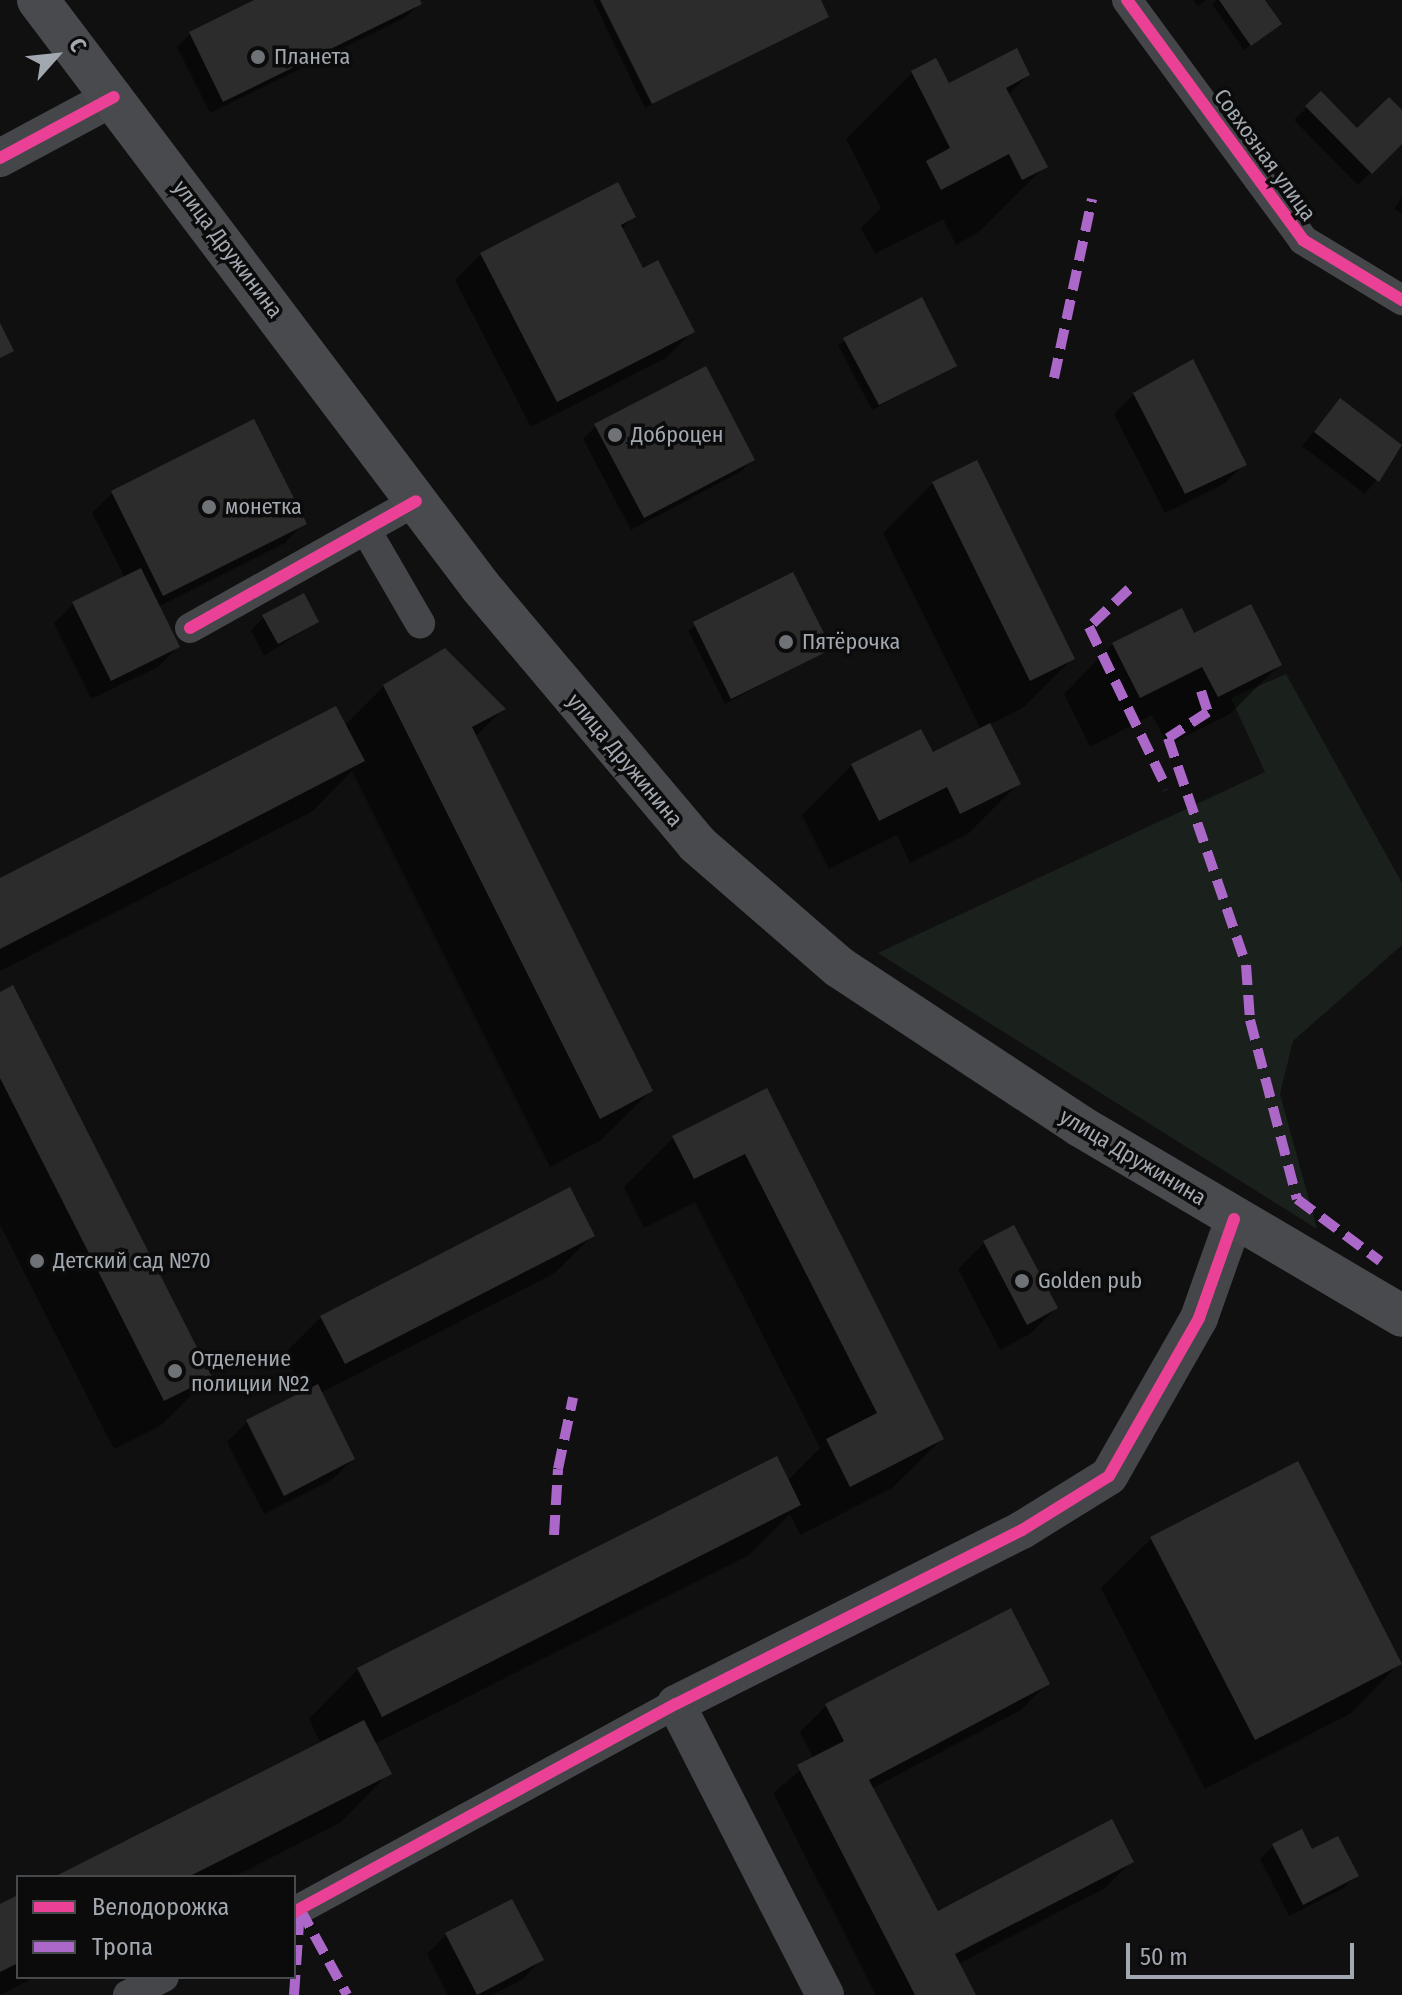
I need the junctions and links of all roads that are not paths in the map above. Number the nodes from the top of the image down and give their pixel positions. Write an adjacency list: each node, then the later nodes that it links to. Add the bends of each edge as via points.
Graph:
1 (38, 0): 3 (main road, улица Дружинина)
2 (1127, 0): 5 (street, Совхозная улица, via 1303,240)
3 (114, 97): 4 (street); 6 (main road, улица Дружинина)
4 (0, 158)
5 (1402, 300)
6 (416, 501): 7 (street); 10 (main road, улица Дружинина, via 645,785 697,844 772,913 851,975 1080,1126)
7 (366, 530): 8 (street); 9 (street)
8 (420, 623)
9 (190, 628)
10 (1234, 1219): 11 (main road, улица Дружинина); 12 (street, via 1199,1318 1109,1476 1022,1530)
11 (1402, 1316)
12 (676, 1704): 13 (street); 16 (street)
13 (296, 1911)
14 (160, 1979): 15 (street)
15 (128, 1995)
16 (825, 1995)

